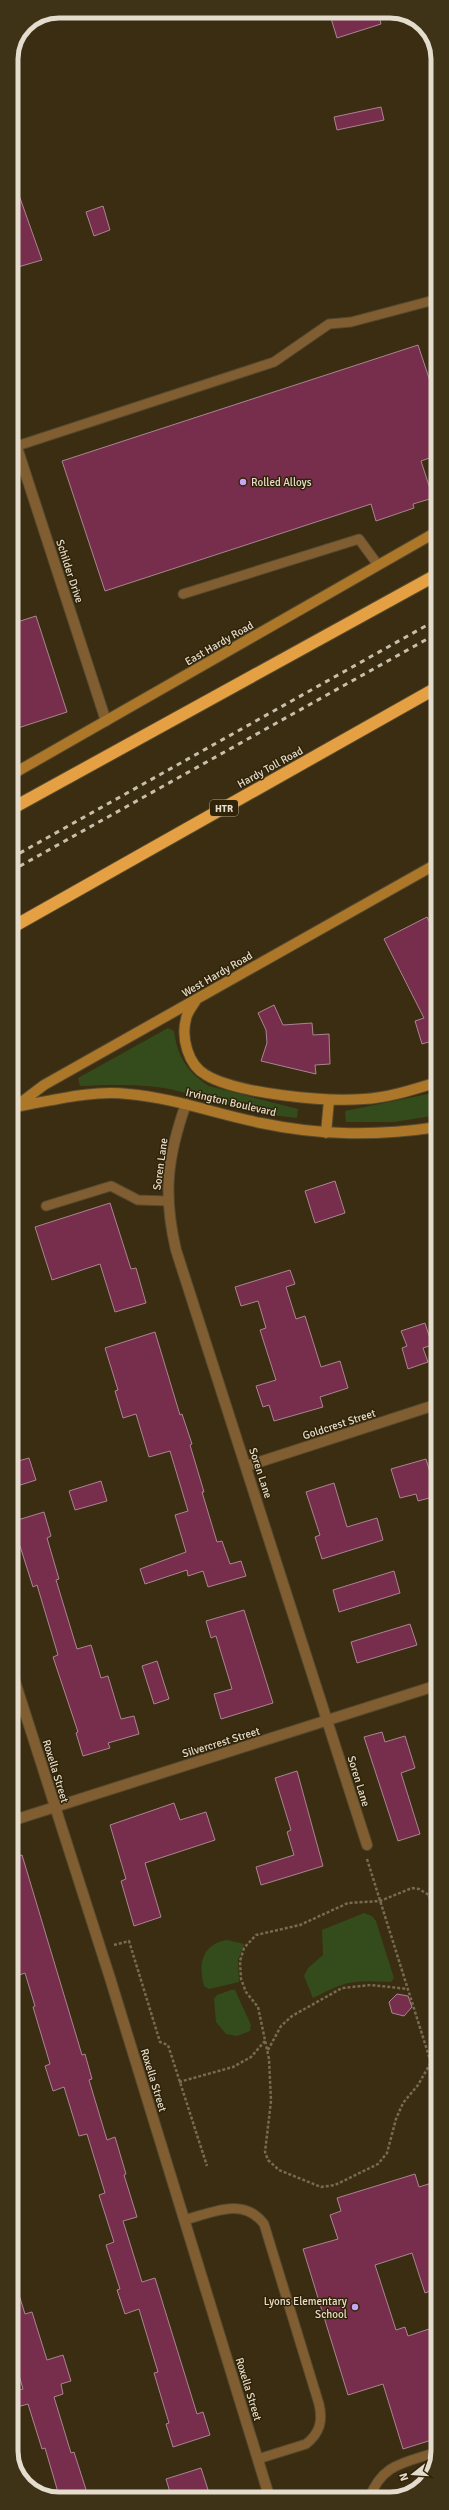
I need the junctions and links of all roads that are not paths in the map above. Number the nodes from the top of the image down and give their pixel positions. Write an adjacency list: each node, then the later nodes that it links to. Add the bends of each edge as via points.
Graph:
1 (431, 301): 2 (lane, via 351,322 329,324 274,362)
2 (18, 446)
3 (18, 449): 9 (street, Schilder Drive)
4 (431, 535): 5 (main road, East Hardy Road)
5 (378, 565): 7 (lane, via 359,539); 9 (main road, East Hardy Road)
6 (431, 578): 11 (highway)
7 (183, 594)
8 (431, 691): 13 (highway, Hardy Toll Road / HTR)
9 (106, 721): 10 (main road, East Hardy Road)
10 (18, 771)
11 (18, 806)
12 (431, 867): 14 (main road, West Hardy Road)
13 (18, 924)
14 (196, 1000): 16 (main road, Irvington Boulevard, via 186,1017 185,1039 192,1060 205,1075 252,1090); 18 (main road, West Hardy Road, via 44,1085)
15 (431, 1084): 16 (main road, Irvington Boulevard, via 366,1099)
16 (330, 1100): 21 (main road)
17 (186, 1104): 19 (main road, Irvington Boulevard, via 127,1094 95,1094); 21 (main road, Irvington Boulevard, via 261,1124); 22 (street, Soren Lane, via 173,1148 167,1188)
18 (18, 1106)
19 (18, 1107)
20 (431, 1127): 21 (main road, Irvington Boulevard, via 389,1134)
21 (326, 1133)
22 (168, 1201): 23 (lane, via 138,1200 111,1186); 25 (street, Soren Lane, via 169,1220 176,1250)
23 (46, 1206)
24 (431, 1406): 25 (street, Goldcrest Street)
25 (247, 1466): 28 (street, Soren Lane)
26 (431, 1687): 28 (street, Silvercrest Street)
27 (18, 1691): 29 (street, Roxella Street)
28 (327, 1721): 29 (street, Silvercrest Street); 31 (street, Soren Lane)
29 (54, 1806): 30 (street, Silvercrest Street); 32 (street, Roxella Street, via 101,1949)
30 (18, 1819)
31 (367, 1845)
32 (184, 2220): 34 (street, Roxella Street); 34 (lane, via 237,2207 253,2212 264,2224 321,2412 317,2434 306,2444)
33 (431, 2454): 36 (lane, via 390,2467)
34 (258, 2459): 35 (street, Roxella Street)
35 (268, 2492)
36 (372, 2492)

